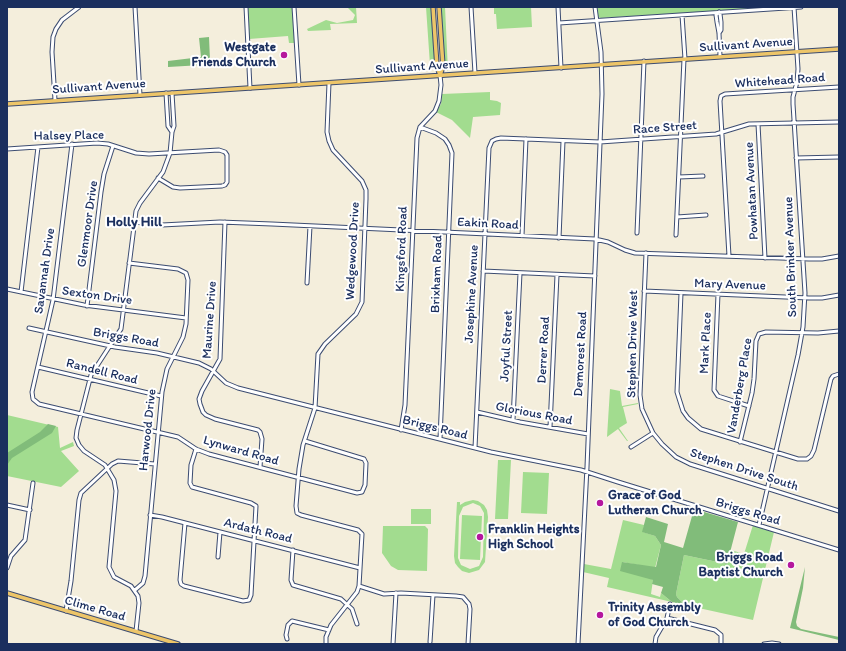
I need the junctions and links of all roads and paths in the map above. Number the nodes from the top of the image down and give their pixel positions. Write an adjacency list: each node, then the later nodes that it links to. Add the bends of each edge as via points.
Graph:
1 (79, 7): 33 (street, via 62,20 53,37)
2 (135, 7): 32 (street)
3 (246, 7): 28 (street)
4 (294, 7): 26 (street)
5 (433, 7): 24 (main road, via 437,67)
6 (439, 7): 24 (main road, via 443,67)
7 (471, 7): 23 (street)
8 (558, 7): 15 (street)
9 (595, 7): 14 (street, Demorest Road)
10 (794, 7): 11 (street); 12 (street); 17 (street, South Brinker Avenue)
11 (801, 7)
12 (719, 12): 13 (street); 18 (street)
13 (682, 15): 14 (street); 19 (street)
14 (597, 20): 15 (street); 21 (street, Demorest Road)
15 (558, 23): 22 (street)
16 (839, 49): 17 (main road, Sullivant Avenue)
17 (797, 52): 18 (main road, Sullivant Avenue); 29 (street, South Brinker Avenue)
18 (720, 56): 19 (main road, Sullivant Avenue)
19 (684, 59): 20 (main road, Sullivant Avenue); 41 (street)
20 (644, 62): 21 (main road, Sullivant Avenue); 44 (street)
21 (602, 64): 22 (main road, Sullivant Avenue); 46 (street, Demorest Road)
22 (561, 68): 23 (main road, Sullivant Avenue)
23 (475, 73): 24 (main road, Sullivant Avenue)
24 (440, 75): 25 (main road, Sullivant Avenue); 38 (street, Kingsford Road, via 439,101 435,110)
25 (329, 83): 26 (main road, Sullivant Avenue); 62 (street, Wedgewood Drive, via 328,138 333,150 358,177 366,190)
26 (299, 85): 28 (main road, Sullivant Avenue)
27 (839, 87): 29 (street, Whitehead Road)
28 (250, 88): 31 (main road, Sullivant Avenue)
29 (795, 90): 36 (street, South Brinker Avenue); 40 (street, Whitehead Road, via 722,95)
30 (166, 93): 31 (main road, Sullivant Avenue); 32 (main road, Sullivant Avenue); 39 (street, via 168,126)
31 (172, 93): 39 (street)
32 (140, 95): 33 (main road, Sullivant Avenue)
33 (55, 100): 34 (main road, Sullivant Avenue)
34 (7, 104)
35 (839, 122): 36 (street, Race Street)
36 (794, 123): 37 (street, Race Street); 53 (street, South Brinker Avenue)
37 (758, 124): 40 (street, Race Street, via 749,124); 74 (street, Powhatan Avenue)
38 (420, 127): 63 (street, Kingsford Road, via 416,144); 64 (street, Brixham Road, via 445,139 452,153)
39 (172, 132): 51 (street)
40 (722, 133): 41 (street, Race Street); 72 (street)
41 (681, 137): 44 (street, Race Street); 55 (street)
42 (526, 139): 43 (street, Race Street); 45 (street, Race Street, via 501,138); 68 (street)
43 (563, 140): 46 (street, Race Street); 69 (street)
44 (641, 140): 46 (street, Race Street); 65 (street)
45 (492, 141): 66 (street, Josephine Avenue, via 489,148)
46 (600, 142): 70 (street, Demorest Road)
47 (72, 144): 48 (street, Halsey Place); 49 (street, Halsey Place, via 97,143); 89 (street, Savannah Drive)
48 (38, 146): 50 (street, Halsey Place); 84 (street)
49 (113, 146): 51 (street, Halsey Place, via 136,153); 90 (street, Glenmoor Drive, via 101,192)
50 (7, 149)
51 (170, 154): 56 (street); 56 (street, Halsey Place, via 219,150 226,153 228,157 225,185 180,188)
52 (839, 157): 53 (street)
53 (796, 158): 75 (street, South Brinker Avenue)
54 (704, 176): 55 (street)
55 (679, 177): 58 (street)
56 (158, 178): 59 (street, via 138,207)
57 (706, 215): 58 (street)
58 (677, 217): 67 (street)
59 (134, 222): 60 (street, Eakin Road, via 162,225); 76 (street)
60 (225, 222): 61 (street, Eakin Road); 100 (street, Maurine Drive, via 220,359)
61 (310, 226): 62 (street, Eakin Road); 81 (street)
62 (365, 229): 63 (street, Eakin Road); 106 (street, Wedgewood Drive, via 362,302 354,317 324,344 319,352)
63 (412, 231): 64 (street, Eakin Road); 111 (street, Kingsford Road, via 405,405)
64 (449, 232): 66 (street, Eakin Road); 115 (street, Brixham Road)
65 (637, 233)
66 (485, 234): 68 (street, Eakin Road); 77 (street, Josephine Avenue)
67 (676, 235)
68 (522, 236): 69 (street, Eakin Road)
69 (559, 238): 70 (street, Eakin Road)
70 (595, 239): 71 (street, Eakin Road, via 629,252); 80 (street, Demorest Road)
71 (646, 253): 72 (street, Eakin Road); 83 (street, Stephen Drive West)
72 (728, 256): 74 (street, Eakin Road)
73 (839, 256): 75 (street, Eakin Road)
74 (765, 258): 75 (street, Eakin Road)
75 (803, 259): 88 (street, South Brinker Avenue)
76 (129, 263): 91 (street); 92 (street, Harwood Drive, via 178,269 186,273)
77 (483, 271): 78 (street); 107 (street, Josephine Avenue)
78 (520, 273): 79 (street); 109 (street, Joyful Street)
79 (557, 274): 80 (street); 110 (street, Derrer Road)
80 (595, 276): 114 (street, Demorest Road)
81 (307, 283)
82 (7, 289): 84 (street, Sexton Drive)
83 (644, 291): 85 (street, Mary Avenue); 113 (street, Stephen Drive West, via 640,395 642,409)
84 (21, 292): 89 (street, Sexton Drive)
85 (681, 293): 86 (street, Mary Avenue); 117 (street, via 677,386 680,405 688,418 701,429)
86 (718, 294): 88 (street, Mary Avenue); 105 (street, Mark Place, via 715,393)
87 (839, 295): 88 (street, Mary Avenue, via 822,298)
88 (804, 297): 96 (street, South Brinker Avenue)
89 (53, 300): 90 (street, Sexton Drive); 94 (street, Savannah Drive)
90 (87, 306): 91 (street, Sexton Drive)
91 (123, 310): 92 (street, Sexton Drive); 97 (street, via 120,331)
92 (186, 318): 98 (street, Harwood Drive, via 183,337)
93 (29, 328): 94 (street, Briggs Road)
94 (46, 332): 97 (street, Briggs Road); 99 (street, Savannah Drive)
95 (839, 332): 96 (street)
96 (802, 333): 105 (street, Vanderberg Place, via 759,334 756,341 754,379); 121 (street, South Brinker Avenue)
97 (110, 346): 98 (street, Briggs Road); 102 (street)
98 (174, 357): 100 (street, Briggs Road, via 203,365); 103 (street, Harwood Drive, via 167,369)
99 (38, 367): 102 (street, Randell Road); 104 (street, Savannah Drive, via 32,392)
100 (214, 371): 106 (street, Briggs Road, via 226,383 235,387); 123 (street, Maurine Drive, via 201,395 201,408 206,415 215,419 258,430 262,439)
101 (838, 374): 121 (street, via 831,379 811,456 803,460)
102 (90, 379): 103 (street, Randell Road); 108 (street)
103 (161, 396): 112 (street, Harwood Drive)
104 (34, 400): 108 (street, Lynward Road, via 39,404)
105 (749, 406): 117 (street, Vanderberg Place)
106 (315, 408): 111 (street, Briggs Road); 116 (street, Wedgewood Drive)
107 (477, 412): 109 (street, Glorious Road); 119 (street, Josephine Avenue)
108 (80, 414): 112 (street, Lynward Road); 124 (street, via 76,438 79,445)
109 (513, 420): 110 (street, Glorious Road)
110 (550, 427): 114 (street, Glorious Road)
111 (401, 430): 115 (street, Briggs Road)
112 (158, 432): 120 (street, Lynward Road, via 181,438); 122 (street, Harwood Drive)
113 (653, 432): 118 (street); 128 (street, Stephen Drive South, via 676,457 690,464)
114 (588, 434): 125 (street, Demorest Road)
115 (440, 439): 119 (street, Briggs Road)
116 (304, 441): 126 (street, Wedgewood Drive); 126 (street, Lynward Road, via 363,458 366,461 364,489 358,493)
117 (740, 442): 121 (street)
118 (631, 447)
119 (475, 448): 125 (street, Briggs Road)
120 (196, 450): 123 (street, Lynward Road); 137 (street, via 191,465 190,484 196,489 254,504 257,509)
121 (776, 452): 128 (street, South Brinker Avenue)
122 (155, 464): 124 (street, via 118,461); 133 (street, Harwood Drive)
123 (260, 467): 126 (street, Lynward Road)
124 (107, 469): 144 (street, via 114,480 116,491 110,571 114,577); 150 (street, via 80,496)
125 (586, 472): 135 (street, Briggs Road); 161 (street, Demorest Road)
126 (298, 477): 142 (street, Wedgewood Drive, via 297,513 360,531)
127 (33, 483): 131 (street)
128 (767, 488): 132 (street, Stephen Drive South); 135 (street, South Brinker Avenue)
129 (7, 505): 131 (street)
130 (839, 506): 132 (street)
131 (30, 510): 141 (street, via 25,540 11,556)
132 (838, 510)
133 (150, 515): 134 (street, Ardath Road); 144 (street, Harwood Drive, via 143,583)
134 (185, 523): 136 (street, Ardath Road); 137 (street, via 181,584 243,601 249,600 251,595)
135 (759, 525): 139 (street, Briggs Road)
136 (220, 532): 137 (street, Ardath Road); 140 (street)
137 (254, 540): 138 (street, Ardath Road)
138 (293, 550): 142 (street, Ardath Road); 148 (street, via 293,585 336,597)
139 (839, 550)
140 (218, 557)
141 (7, 568)
142 (360, 568): 143 (street, Wedgewood Drive)
143 (360, 586): 146 (street, via 378,593); 148 (street)
144 (135, 590): 154 (street, via 139,603)
145 (7, 593): 150 (main road, Clime Road)
146 (396, 593): 147 (street); 159 (street)
147 (433, 595): 156 (street); 160 (street, via 459,596 469,604)
148 (347, 604): 152 (street, via 352,609); 153 (street)
149 (670, 604): 151 (street)
150 (66, 611): 154 (main road, Clime Road)
151 (667, 618): 162 (street, via 656,637); 163 (street, via 715,630 721,635)
152 (357, 624)
153 (328, 630): 155 (street, via 292,621 288,625); 158 (street)
154 (136, 631): 157 (main road, Clime Road)
155 (287, 639)
156 (430, 642)
157 (178, 644)
158 (326, 644)
159 (393, 644)
160 (468, 644)
161 (578, 644)
162 (655, 644)
163 (721, 644)
164 (765, 644): 165 (street)
165 (778, 644)

